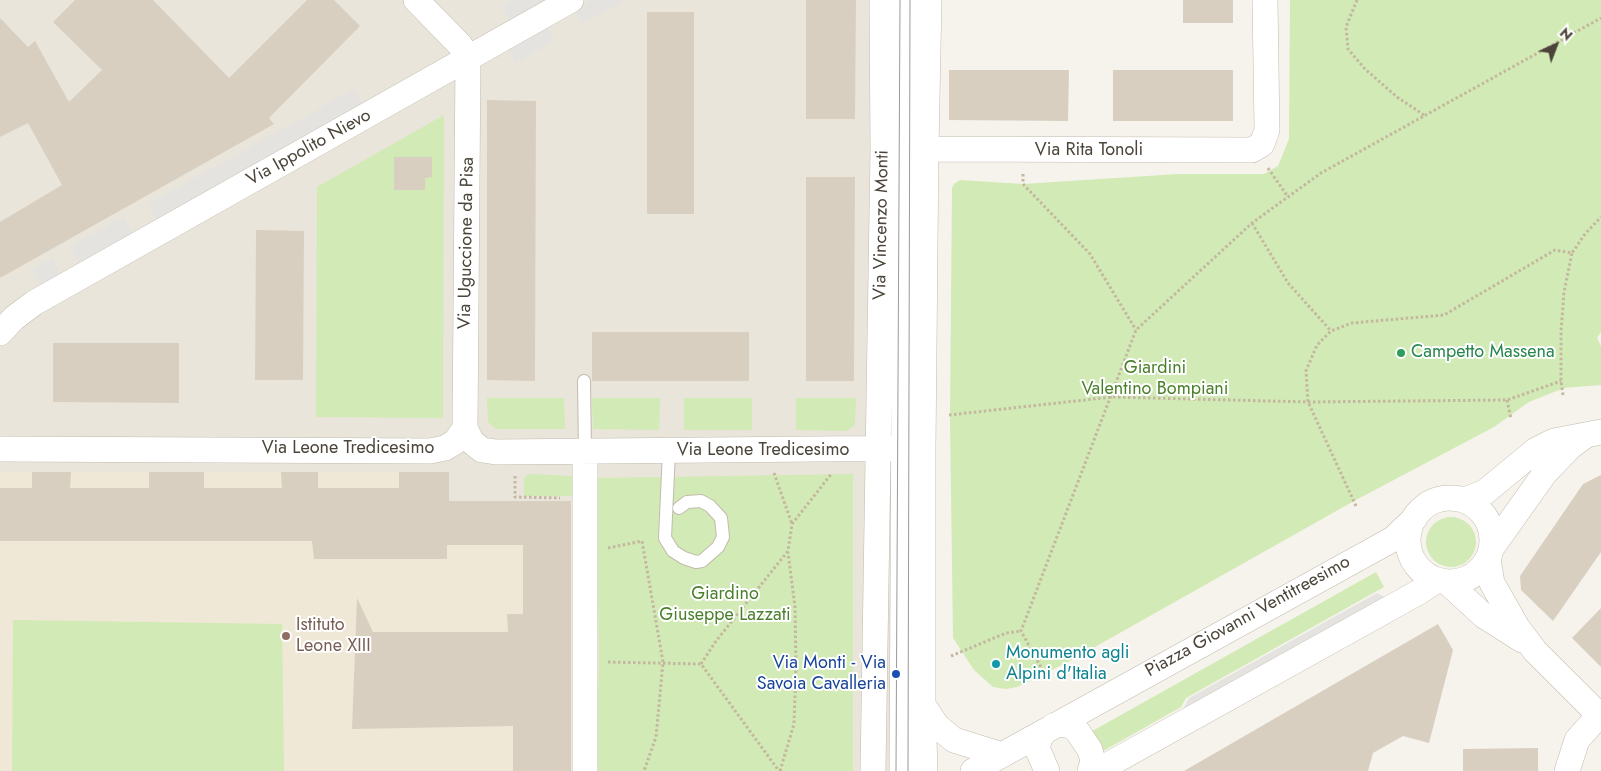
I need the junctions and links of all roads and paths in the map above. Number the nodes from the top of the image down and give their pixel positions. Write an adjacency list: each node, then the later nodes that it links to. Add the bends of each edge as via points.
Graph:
1 (416, 0): 9 (street, via 460,45)
2 (571, 0): 9 (street, Via Ippolito Nievo)
3 (882, 0): 35 (street, Via Vincenzo Monti)
4 (906, 0): 32 (street)
5 (930, 0): 11 (street)
6 (1266, 0): 12 (street, via 1267,130)
7 (1357, 0): 10 (path, via 1346,27 1348,49 1397,97)
8 (1601, 18): 10 (path)
9 (468, 58): 20 (street, Via Ippolito Nievo, via 48,295 14,318); 29 (street, Via Uguccione da Pisa)
10 (1424, 115): 14 (path, via 1322,173)
11 (926, 149): 12 (street, Via Rita Tonoli); 32 (street)
12 (1259, 158): 14 (path)
13 (1023, 174): 18 (path, via 1023,184 1090,254)
14 (1288, 197): 16 (path)
15 (1601, 217): 17 (path, via 1584,234)
16 (1252, 223): 18 (path); 19 (path, via 1288,283)
17 (1572, 253): 19 (path, via 1555,250 1444,315 1352,322); 22 (path, via 1564,292)
18 (1136, 330): 24 (path)
19 (1331, 331): 26 (path, via 1317,345 1306,370)
20 (0, 333)
21 (584, 381): 36 (lane)
22 (1561, 381): 23 (path); 25 (path)
23 (1563, 395)
24 (1112, 397): 26 (path); 27 (path); 51 (path)
25 (1506, 400): 26 (path); 28 (path)
26 (1308, 402): 43 (path)
27 (946, 415)
28 (1511, 419)
29 (466, 428): 34 (street, Via Leone Tredicesimo, via 455,442 430,452); 36 (street, Via Leone Tredicesimo, via 472,442 482,450)
30 (0, 430): 34 (street, via 18,444)
31 (1596, 433): 42 (street, via 1554,440 1536,450 1485,492 1467,499); 49 (street, via 1570,447 1545,473)
32 (914, 448): 35 (street); 58 (street); 66 (street)
33 (0, 449): 34 (street, Via Leone Tredicesimo)
34 (37, 449)
35 (878, 450): 37 (street, Via Leone Tredicesimo); 65 (street, Via Vincenzo Monti)
36 (586, 451): 37 (street, Via Leone Tredicesimo); 41 (street)
37 (669, 451): 44 (lane, via 666,538 673,551 696,562 702,561 718,547 723,537 721,518 701,501 687,502)
38 (515, 470): 41 (path, via 515,498)
39 (834, 470): 46 (path)
40 (774, 471): 46 (path)
41 (586, 498): 48 (street)
42 (1455, 499): 45 (street, via 1435,501); 49 (street, via 1475,506 1484,516 1491,529)
43 (1356, 506)
44 (678, 508)
45 (1415, 518): 50 (street, via 1410,531 1410,552 1420,569); 60 (street, Piazza Giovanni Ventitreesimo, via 1393,538)
46 (792, 524): 47 (path)
47 (788, 551): 56 (path, via 716,641); 64 (path, via 795,607 794,724)
48 (586, 552): 54 (street); 55 (path, via 642,541)
49 (1490, 554): 50 (street, via 1471,577); 52 (street, via 1490,576 1495,589)
50 (1442, 581): 52 (street, via 1484,616); 71 (street)
51 (1021, 631): 53 (path, via 1006,633); 57 (path)
52 (1535, 651): 59 (street)
53 (951, 656)
54 (585, 662): 55 (path); 62 (street)
55 (663, 662): 56 (path); 63 (path, via 656,737)
56 (702, 664): 64 (path)
57 (1048, 680)
58 (923, 705): 61 (street, via 937,726 954,740); 67 (street)
59 (1600, 716): 72 (street, via 1577,740)
60 (1049, 728): 61 (street, Piazza Giovanni Ventitreesimo); 69 (street, via 1040,738 1037,748); 70 (street, via 1061,724 1078,732 1090,750 1093,760)
61 (1002, 755): 68 (street, Piazza Giovanni Ventitreesimo)
62 (585, 771)
63 (644, 771)
64 (779, 771)
65 (874, 771)
66 (902, 771)
67 (925, 771)
68 (973, 771)
69 (1047, 771)
70 (1090, 771)
71 (1097, 771)
72 (1567, 771)

